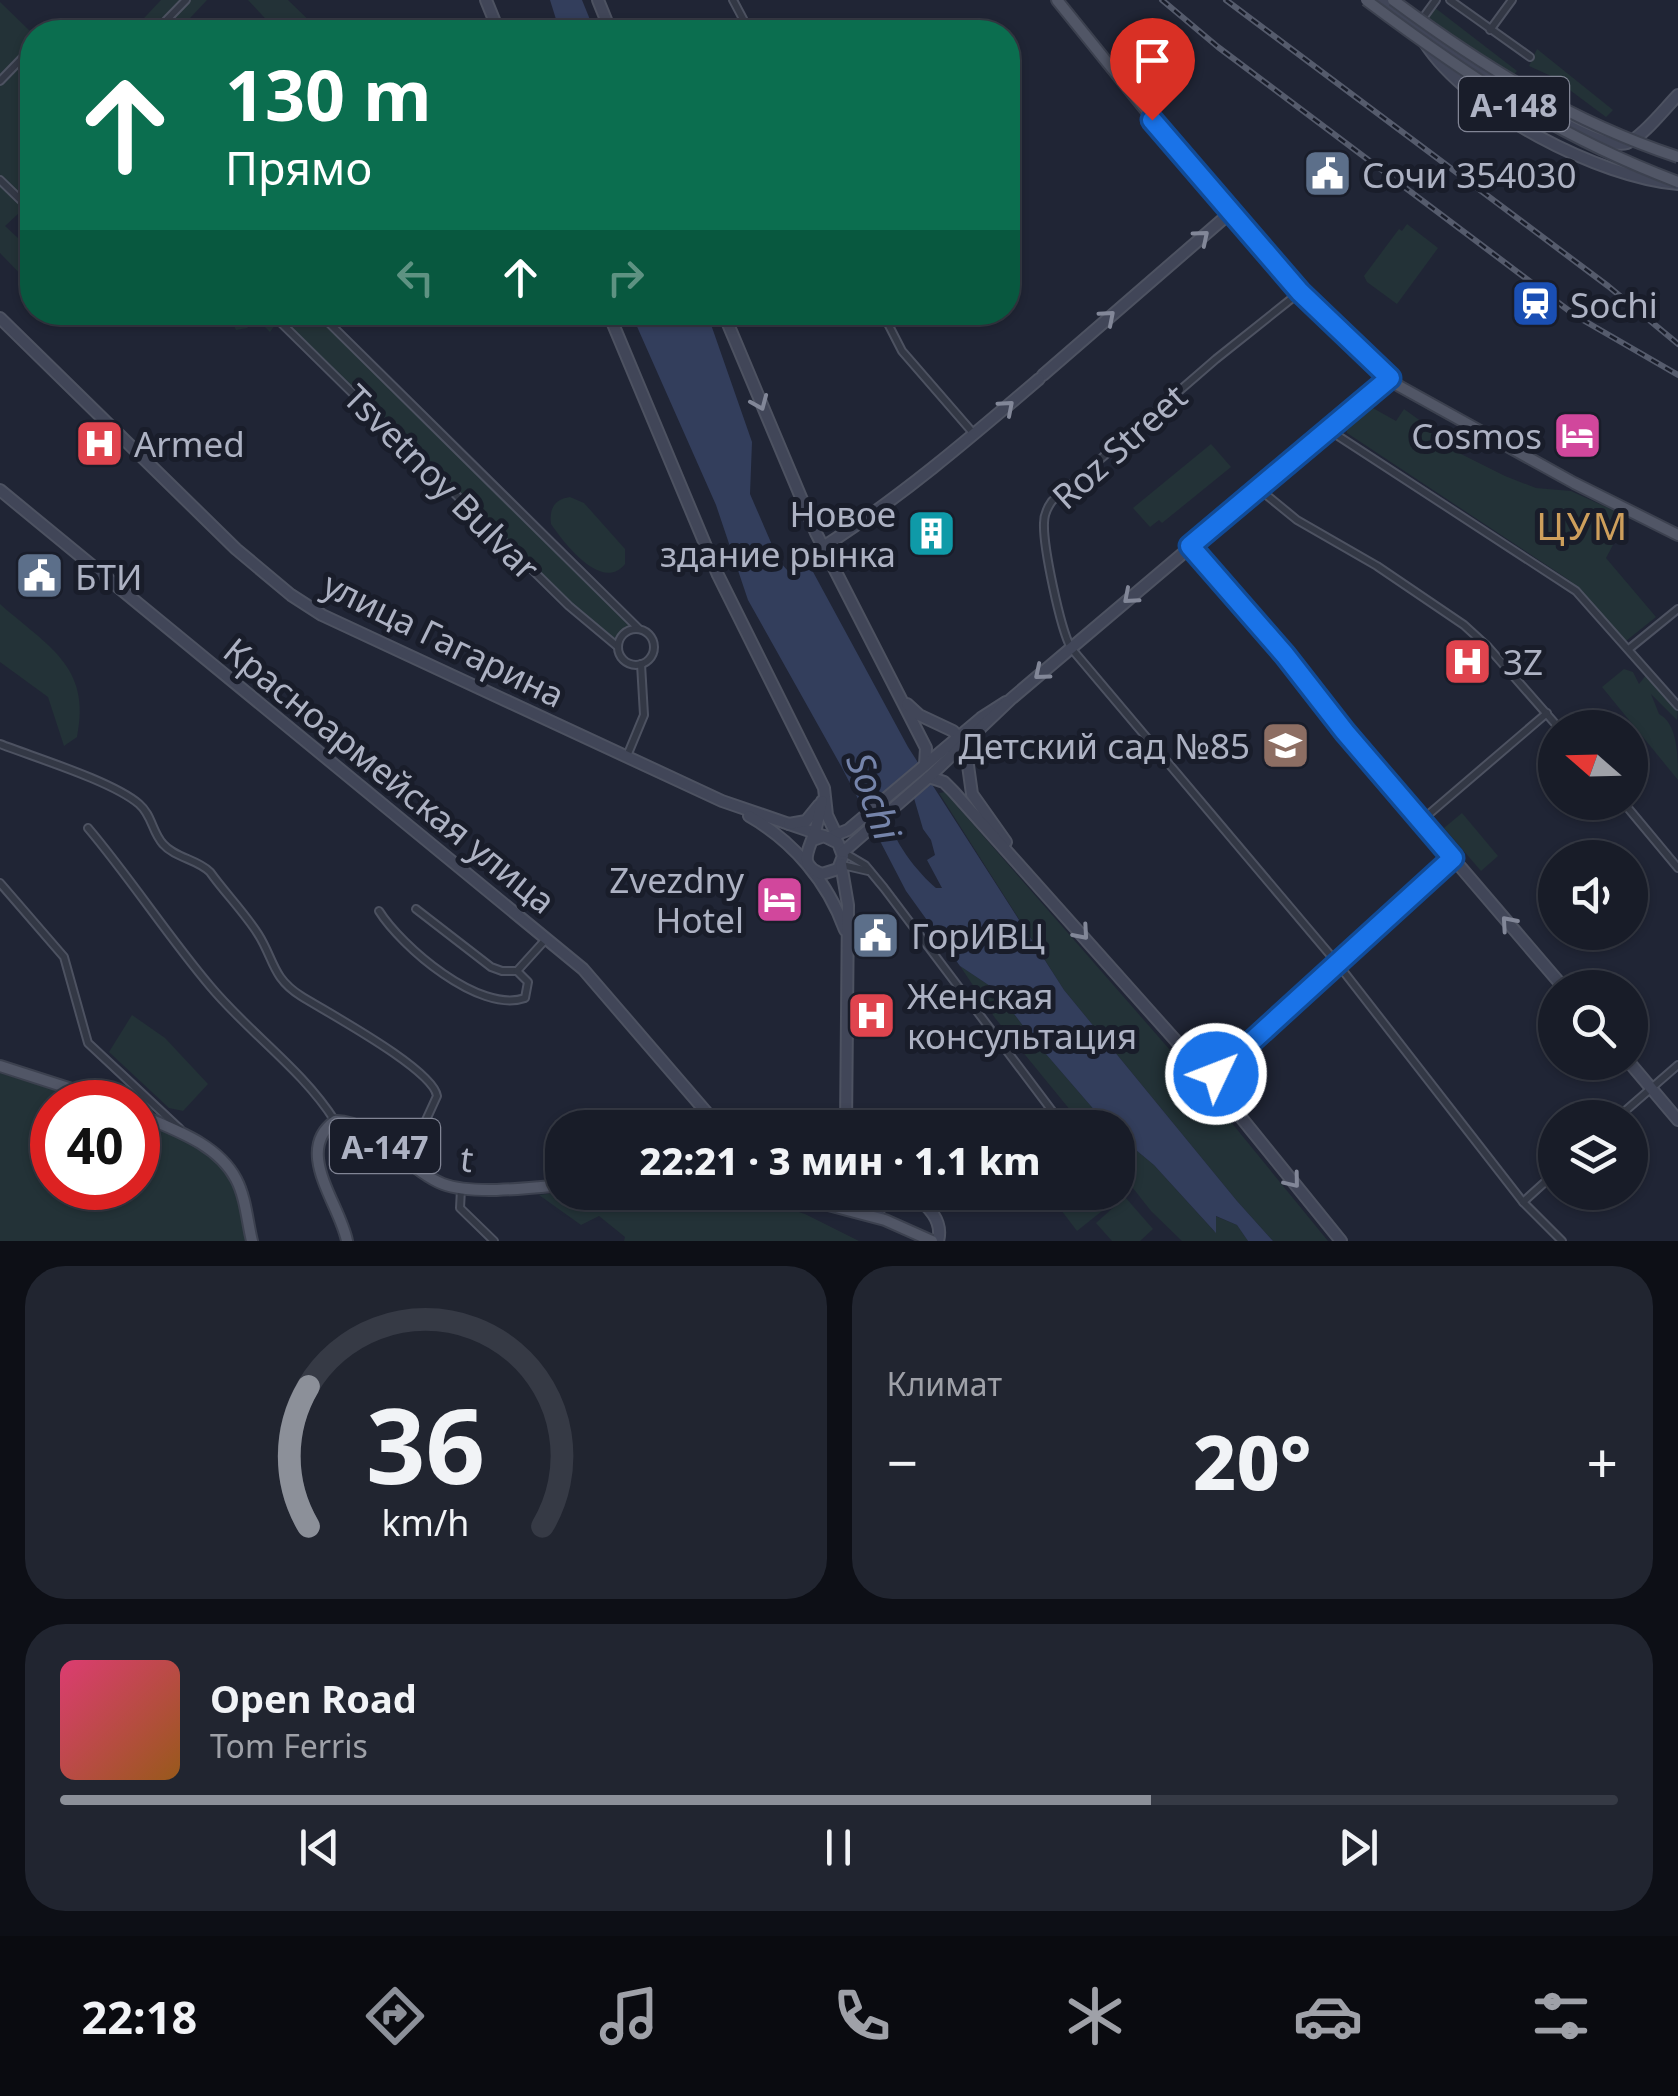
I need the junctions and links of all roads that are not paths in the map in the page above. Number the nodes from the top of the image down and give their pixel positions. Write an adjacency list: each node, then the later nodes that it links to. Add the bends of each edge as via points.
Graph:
1 (186, 0): 9 (street)
2 (1058, 0): 20 (main road)
3 (1366, 0): 17 (main road, А-148, bridge, via 1544,121)
4 (1379, 0): 10 (main road)
5 (1393, 0): 16 (main road, А-148, bridge, via 1520,88 1588,124)
6 (1436, 0): 10 (street)
7 (1450, 0): 11 (street)
8 (1512, 0): 11 (street)
9 (166, 20)
10 (1415, 26): 15 (main road, via 1548,115 1605,141 1635,138); 17 (main road, А-148, via 1444,70 1520,124 1627,176)
11 (1490, 30): 12 (street)
12 (1530, 56)
13 (20, 60): 14 (street)
14 (0, 81)
15 (1678, 95)
16 (1678, 157)
17 (1678, 183)
18 (1, 184): 19 (street)
19 (20, 201)
20 (1230, 213): 21 (main road); 30 (main road, one-way to 20)
21 (1300, 292): 28 (main road); 39 (street, Roz Street, via 1048,508 1044,525)
22 (0, 318): 48 (main road, улица Гагарина, via 236,550 291,595)
23 (283, 325): 38 (street, Tsvetnoy Bulvar)
24 (331, 325): 37 (street, Tsvetnoy Bulvar)
25 (613, 325): 50 (main road, via 718,575)
26 (729, 325): 35 (main road, one-way to 35)
27 (889, 325): 30 (street, via 902,351)
28 (1390, 378): 29 (main road); 33 (main road)
29 (1328, 429): 31 (main road); 40 (street, via 1557,577)
30 (975, 435): 35 (main road)
31 (1258, 488): 34 (main road); 44 (street, via 1297,520 1464,625)
32 (0, 490): 68 (main road, Красноармейская улица)
33 (1678, 535)
34 (1190, 546): 39 (main road, one-way to 39); 52 (main road)
35 (823, 547): 42 (main road)
36 (1678, 608): 40 (street)
37 (638, 628): 38 (street, via 623,633); 41 (street, via 652,636 654,647)
38 (618, 647): 41 (street, via 624,660)
39 (1072, 648): 46 (main road, one-way to 46); 69 (street)
40 (1630, 648): 43 (street)
41 (640, 664): 48 (street, via 644,714)
42 (901, 698): 46 (main road); 49 (main road, via 926,748)
43 (1678, 706)
44 (1544, 710)
45 (1538, 721): 52 (street)
46 (962, 740): 49 (main road); 60 (main road, via 972,794)
47 (0, 744): 86 (street, via 136,801 164,846 210,872 257,933 285,984 431,1082 436,1096 421,1131)
48 (626, 756): 51 (main road, улица Гагарина)
49 (926, 769): 56 (main road); 58 (main road, via 860,836); 60 (main road)
50 (825, 790): 54 (main road); 55 (main road, via 812,815); 58 (main road)
51 (722, 801): 55 (main road); 61 (main road, via 775,832)
52 (1422, 820): 59 (main road)
53 (1638, 820): 62 (street)
54 (830, 821): 56 (main road); 58 (main road)
55 (788, 824): 58 (main road)
56 (854, 824): 58 (main road)
57 (88, 828): 83 (street, via 211,987 299,1075)
58 (830, 843): 61 (main road, via 806,852); 61 (main road, via 833,872); 63 (street); 63 (street); 67 (main road, via 848,905)
59 (1453, 858): 69 (main road); 70 (main road, one-way to 59)
60 (1017, 860): 74 (main road, one-way to 74)
61 (808, 866): 67 (main road)
62 (1678, 868)
63 (868, 871): 81 (street)
64 (0, 883): 85 (street, via 64,957 88,1043)
65 (416, 909): 71 (street, via 491,967)
66 (379, 910): 71 (street, via 399,939 478,994 525,998 528,982)
67 (847, 936): 80 (main road)
68 (546, 938): 71 (street); 79 (main road, Красноармейская улица, via 596,982)
69 (1337, 963): 74 (main road); 90 (street)
70 (1549, 970)
71 (517, 971)
72 (1678, 1065): 77 (street)
73 (0, 1066): 75 (main road)
74 (1210, 1079): 99 (main road, one-way to 99)
75 (44, 1080)
76 (1644, 1080): 77 (main road)
77 (1651, 1088): 78 (street); 82 (main road)
78 (1637, 1100)
79 (705, 1110)
80 (845, 1110)
81 (1051, 1110)
82 (1678, 1120)
83 (335, 1122): 86 (main road, t / А-147, via 360,1126); 96 (main road, А-147, via 322,1134 317,1156)
84 (160, 1124): 85 (main road)
85 (184, 1134): 95 (main road, via 236,1177)
86 (419, 1171): 88 (main road, t / А-147)
87 (545, 1186): 88 (main road, t / А-147)
88 (461, 1188): 97 (street, via 460,1208)
89 (1538, 1189): 90 (street)
90 (1523, 1202): 100 (street)
91 (851, 1210): 94 (main road)
92 (869, 1210): 94 (main road)
93 (928, 1210): 98 (main road, via 940,1231)
94 (885, 1220): 98 (main road)
95 (252, 1241)
96 (347, 1241)
97 (494, 1241)
98 (935, 1241)
99 (1342, 1241)
100 (1562, 1241)

